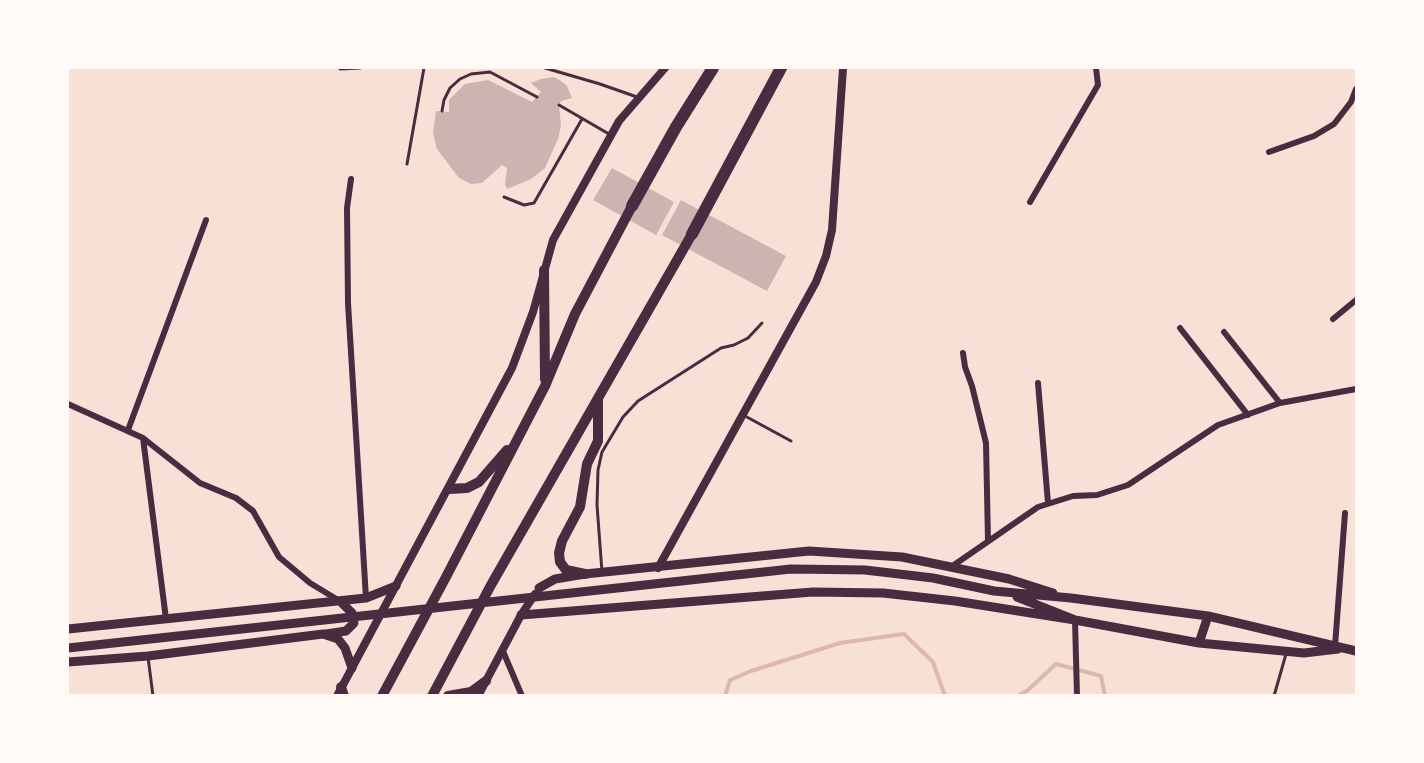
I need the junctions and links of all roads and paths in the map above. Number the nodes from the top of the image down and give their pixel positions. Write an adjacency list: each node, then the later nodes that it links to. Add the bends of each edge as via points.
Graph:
1 (360, 68): 9 (lane)
2 (424, 68): 19 (lane)
3 (545, 68): 13 (lane)
4 (665, 68): 13 (street)
5 (713, 68): 23 (highway)
6 (781, 68): 25 (highway)
7 (843, 68): 40 (street, via 832,230 826,256 816,282)
8 (1096, 68): 22 (street, via 1098,85)
9 (340, 69)
10 (490, 70): 12 (lane); 15 (lane, via 460,78 450,88)
11 (1356, 89): 18 (street, via 1334,123 1314,136)
12 (537, 97)
13 (639, 98): 17 (street)
14 (559, 105): 16 (lane)
15 (442, 111)
16 (582, 119): 17 (lane); 21 (lane, via 534,203 524,205)
17 (611, 135): 26 (street, via 553,240)
18 (1269, 152)
19 (407, 164)
20 (351, 179): 56 (street, via 347,208 348,303)
21 (504, 197)
22 (1030, 202)
23 (632, 206): 34 (highway, via 575,314)
24 (206, 220): 41 (street)
25 (692, 234): 36 (highway)
26 (544, 270): 34 (highway); 45 (street, via 512,368)
27 (1356, 300): 28 (street)
28 (1333, 319)
29 (762, 323): 51 (lane, via 741,343 721,348 638,401 623,417 602,452 597,470)
30 (1180, 328): 39 (street)
31 (1224, 332): 37 (street)
32 (963, 353): 48 (street, via 986,443)
33 (1038, 383): 46 (street)
34 (546, 386): 43 (highway)
35 (1356, 389): 37 (street)
36 (598, 397): 52 (highway, via 598,441 587,464 580,507 559,553 566,570); 80 (highway)
37 (1280, 403): 39 (street)
38 (68, 404): 41 (street)
39 (1248, 415): 46 (street, via 1218,425 1128,485)
40 (743, 416): 44 (lane); 50 (street)
41 (128, 430): 42 (street)
42 (143, 438): 58 (street, via 200,483 236,498 253,511 279,557); 61 (street)
43 (518, 439): 45 (highway, via 479,482 467,488); 79 (highway)
44 (791, 441)
45 (448, 489): 53 (street)
46 (1048, 503): 48 (street)
47 (1345, 513): 66 (street)
48 (988, 540): 49 (street)
49 (951, 567): 50 (main road, via 902,557 809,551); 57 (main road)
50 (658, 568): 51 (main road)
51 (603, 573): 52 (main road)
52 (585, 574): 54 (main road, via 555,579)
53 (396, 586): 56 (main road); 74 (street)
54 (539, 588): 59 (street)
55 (1006, 593): 57 (main road); 62 (main road); 67 (main road, via 933,578 865,570 791,569)
56 (366, 598): 58 (main road)
57 (1071, 598): 60 (main road)
58 (341, 602): 61 (main road); 64 (main road, via 352,613 354,623 346,631)
59 (521, 615): 62 (main road, via 813,592 903,595); 68 (street)
60 (1208, 616): 65 (main road); 66 (main road)
61 (166, 619): 63 (main road)
62 (1075, 620): 65 (main road); 77 (street)
63 (68, 629)
64 (323, 634): 72 (main road); 74 (main road, via 338,639)
65 (1199, 643): 71 (main road)
66 (1335, 646): 69 (main road)
67 (68, 648)
68 (502, 649): 75 (street); 83 (street)
69 (1345, 649): 70 (main road); 71 (main road)
70 (1356, 651)
71 (1286, 652): 84 (lane)
72 (148, 656): 73 (main road); 78 (lane)
73 (68, 662)
74 (352, 668): 76 (street)
75 (486, 681): 81 (highway, via 471,692); 82 (street)
76 (341, 693)
77 (1077, 695)
78 (153, 696)
79 (382, 696)
80 (432, 696)
81 (448, 696)
82 (478, 696)
83 (522, 696)
84 (1274, 696)

